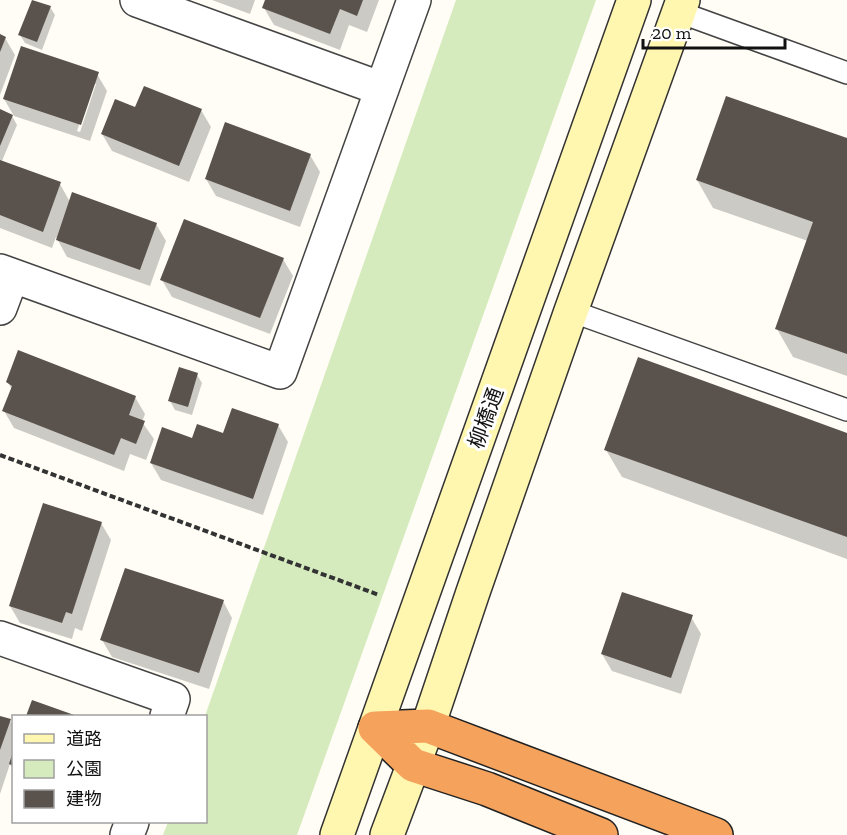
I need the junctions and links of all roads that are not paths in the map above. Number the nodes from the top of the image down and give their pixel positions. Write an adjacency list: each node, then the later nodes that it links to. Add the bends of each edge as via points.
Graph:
1 (137, 0): 6 (street)
2 (414, 0): 6 (street)
3 (634, 0): 14 (street, 柳橋通)
4 (681, 6): 5 (lane); 9 (street, 柳橋通)
5 (847, 73)
6 (382, 89): 7 (street, via 280,372)
7 (6, 274): 8 (street)
8 (0, 308)
9 (570, 310): 10 (lane); 13 (street, 柳橋通)
10 (847, 410)
11 (0, 638): 12 (street, via 173,699)
12 (168, 715)
13 (428, 726): 14 (highway); 15 (street, 柳橋通); 19 (highway)
14 (375, 728): 15 (highway); 16 (street, 柳橋通)
15 (413, 765): 17 (street, 柳橋通); 18 (highway, via 487,789)
16 (337, 835)
17 (387, 835)
18 (601, 835)
19 (716, 835)

